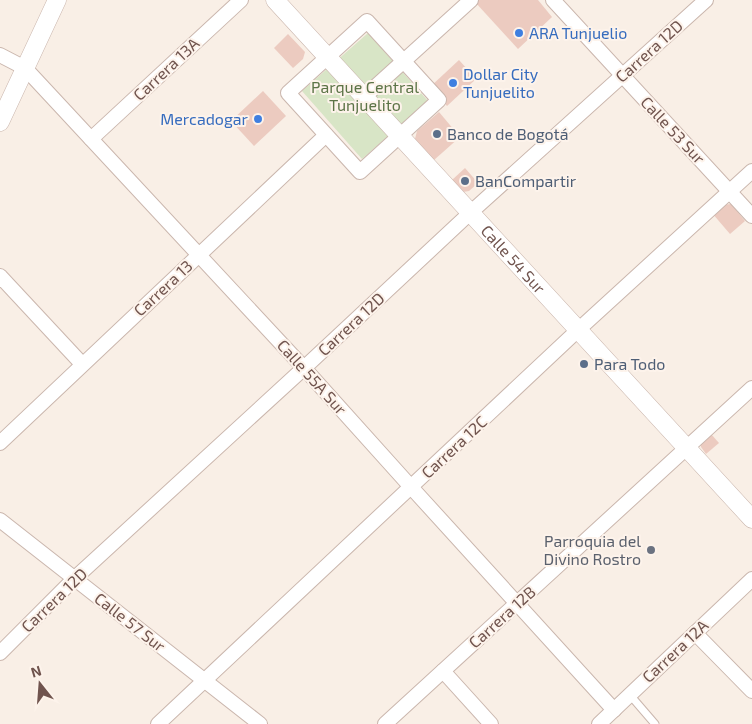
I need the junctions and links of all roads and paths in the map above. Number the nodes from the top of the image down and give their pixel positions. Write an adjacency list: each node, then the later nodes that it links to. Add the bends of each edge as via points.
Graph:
1 (57, 0): 10 (street)
2 (241, 0): 16 (street, Carrera 13A)
3 (275, 0): 8 (street, Calle 54 Sur)
4 (471, 0): 9 (street)
5 (553, 0): 11 (street, Calle 53 Sur)
6 (706, 0): 11 (street, Carrera 12D)
7 (0, 55): 10 (street, Calle 55A Sur)
8 (327, 57): 9 (street, via 367,21); 12 (street, Calle 54 Sur); 14 (street, via 288,93)
9 (404, 61): 12 (street); 15 (street, via 440,100)
10 (26, 68): 13 (street); 16 (street, Calle 55A Sur)
11 (622, 75): 18 (street, Calle 53 Sur); 19 (street, Carrera 12D)
12 (364, 97): 15 (street, Calle 54 Sur)
13 (0, 122)
14 (326, 135): 15 (street, via 360,172); 21 (street, Carrera 13)
15 (400, 136): 19 (street, Calle 54 Sur)
16 (91, 139): 21 (street, Calle 55A Sur)
17 (752, 171): 18 (street, Carrera 12C)
18 (730, 191): 20 (street, Calle 53 Sur); 23 (street, Carrera 12C)
19 (470, 213): 23 (street, Calle 54 Sur); 25 (street, Carrera 12D)
20 (752, 216)
21 (198, 255): 24 (street, Carrera 13); 25 (street, Calle 55A Sur)
22 (0, 276): 24 (street)
23 (578, 330): 28 (street, Calle 54 Sur); 29 (street, Carrera 12C)
24 (82, 364): 27 (street, Carrera 13)
25 (304, 368): 29 (street, Calle 55A Sur); 32 (street, Carrera 12D)
26 (752, 388): 28 (street, Carrera 12B)
27 (0, 442)
28 (686, 448): 30 (street, Calle 54 Sur); 34 (street, Carrera 12B)
29 (411, 487): 34 (street, Calle 55A Sur); 38 (street, Carrera 12C)
30 (752, 519)
31 (0, 520): 32 (street, Calle 57 Sur)
32 (74, 578): 36 (street, Carrera 12D); 38 (street, Calle 57 Sur)
33 (752, 579): 35 (street, Carrera 12A)
34 (517, 603): 37 (street, Carrera 12B); 41 (street, Calle 55A Sur)
35 (695, 633): 39 (street); 40 (street, Carrera 12A)
36 (0, 653)
37 (442, 671): 44 (street, Carrera 12B); 45 (street)
38 (205, 680): 42 (street, Carrera 12C); 43 (street, Calle 57 Sur)
39 (752, 691)
40 (630, 694): 41 (street, Carrera 12A); 47 (lane)
41 (614, 710): 46 (street, Carrera 12A)
42 (158, 724)
43 (260, 724)
44 (385, 724)
45 (491, 724)
46 (599, 724)
47 (655, 724)

